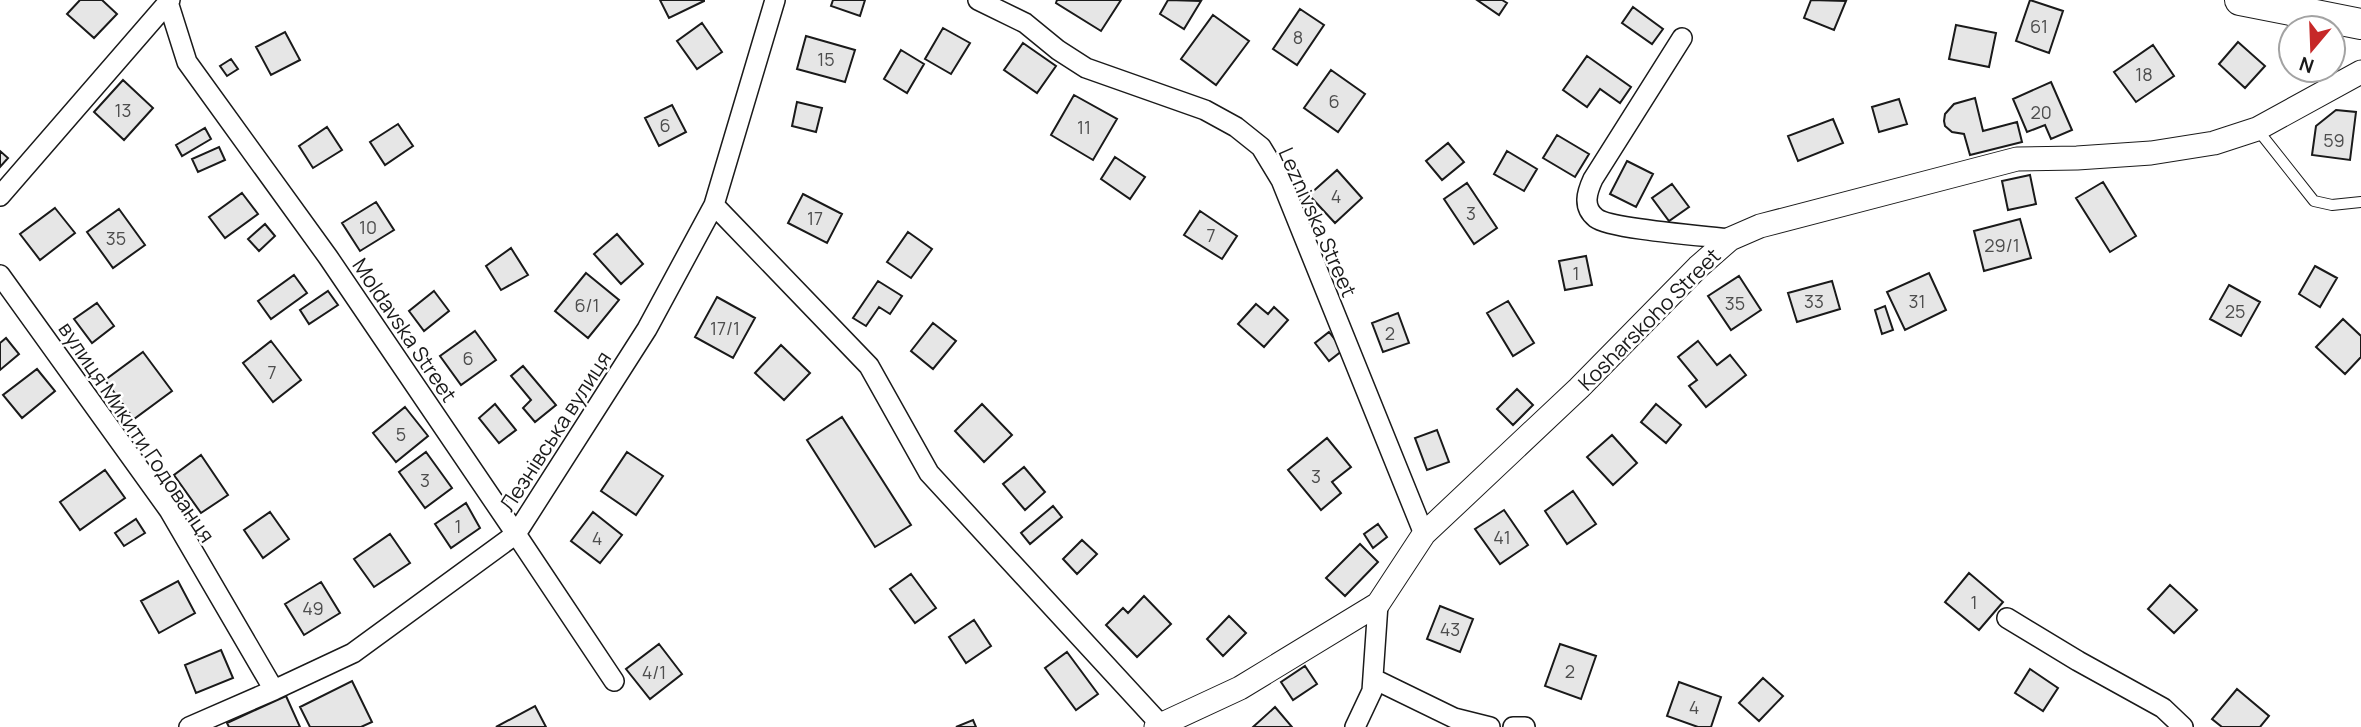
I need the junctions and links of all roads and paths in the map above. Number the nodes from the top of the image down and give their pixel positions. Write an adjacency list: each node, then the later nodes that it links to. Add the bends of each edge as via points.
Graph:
1 (775, 0): 11 (street, Лезнівська вулиця)
2 (978, 0): 15 (street, Leznivska Street, via 1025,23 1086,68 1205,110 1261,147 1281,180)
3 (2240, 0): 5 (main road)
4 (169, 1): 9 (street); 14 (street, Moldavska Street, via 187,62 328,257)
5 (2361, 24)
6 (1682, 38): 12 (street, via 1593,179 1587,207 1597,219 1616,225)
7 (2361, 72): 8 (street, Kosharskoho Street)
8 (2257, 129): 10 (lane, via 2314,201 2332,205); 12 (street, Kosharskoho Street, via 2214,143 2151,153 2017,159 1759,226)
9 (0, 196)
10 (2361, 202)
11 (713, 205): 14 (street, Лезнівська вулиця, via 647,329); 21 (street, via 869,366 929,473)
12 (1730, 239): 15 (street, Kosharskoho Street)
13 (0, 275): 20 (street, вулиця Микити Годованця, via 169,510)
14 (516, 534): 19 (street, Moldavska Street); 20 (street, Лезнівська вулиця, via 354,653)
15 (1424, 534): 16 (street, Kosharskoho Street)
16 (1378, 604): 18 (street); 21 (street, Kosharskoho Street, via 1240,688)
17 (2007, 618): 27 (street, via 2163,708)
18 (1374, 679): 23 (street); 24 (street, via 1454,718)
19 (614, 681)
20 (274, 691): 22 (street, Лезнівська вулиця)
21 (1160, 726)
22 (189, 727)
23 (1355, 727)
24 (1490, 727)
25 (1513, 727): 26 (street)
26 (1525, 727)
27 (2183, 727)

